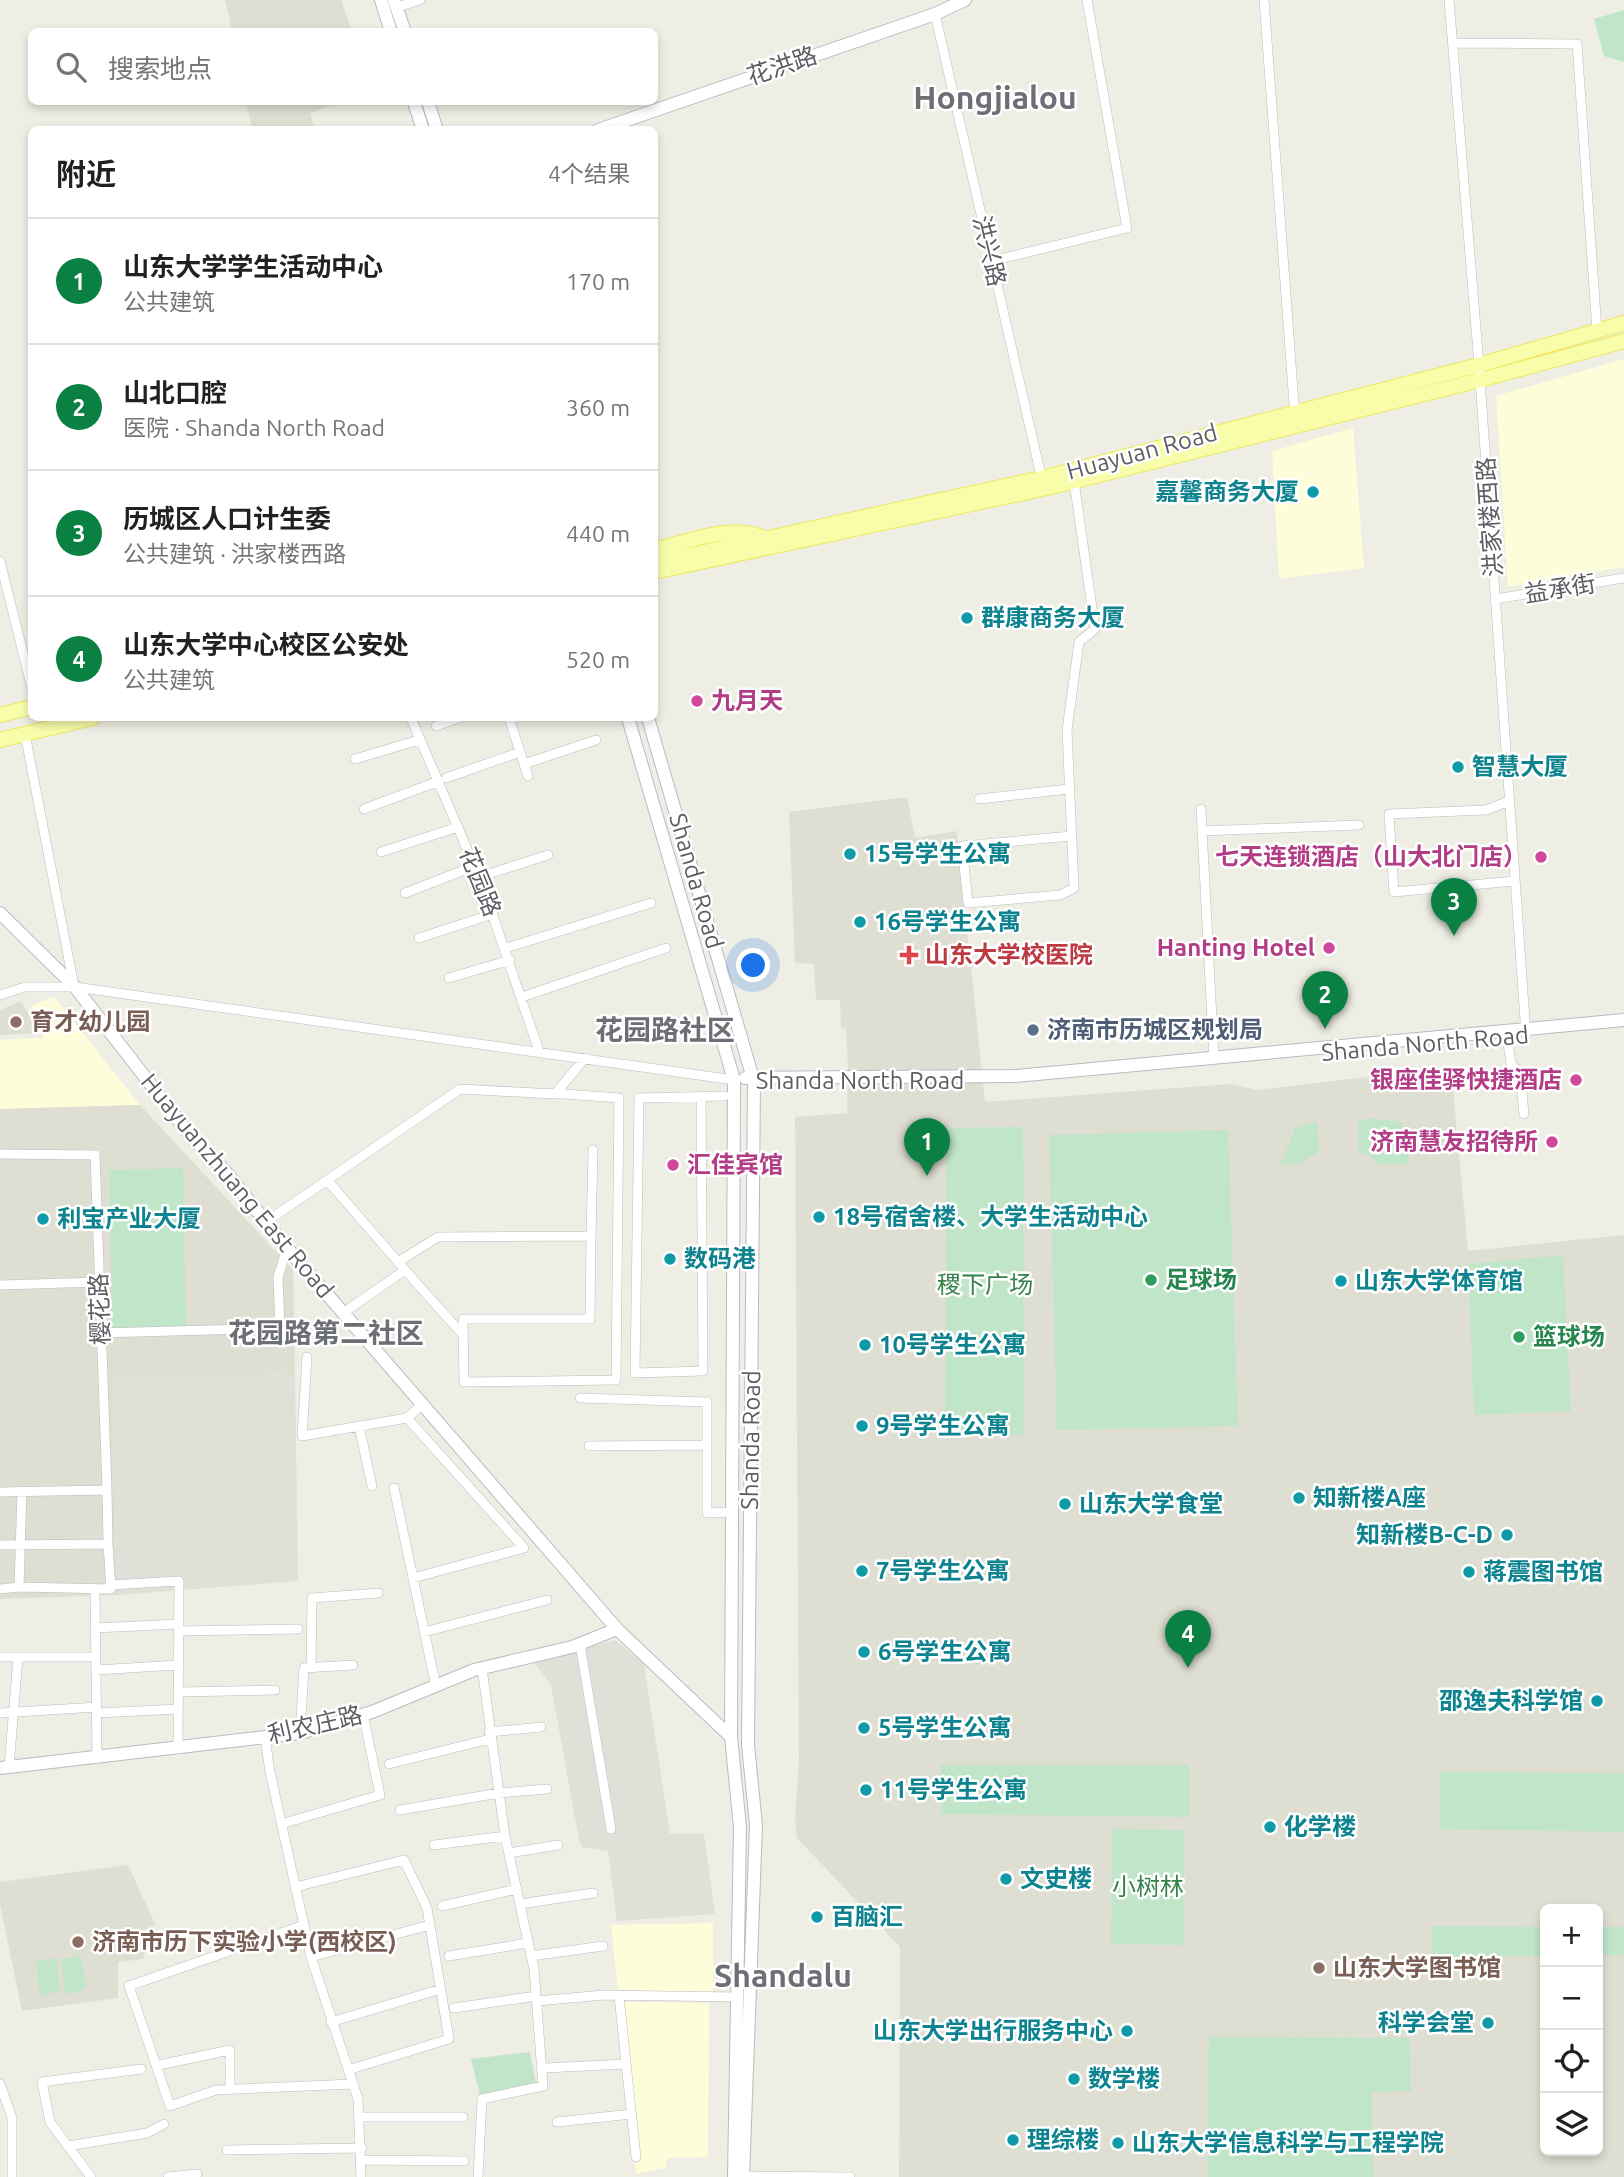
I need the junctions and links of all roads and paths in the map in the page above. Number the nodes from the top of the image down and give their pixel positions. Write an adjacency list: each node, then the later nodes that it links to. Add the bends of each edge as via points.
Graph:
1 (381, 0): 9 (main road)
2 (419, 0): 7 (street)
3 (965, 0): 8 (main road, 花洪路)
4 (1087, 0): 17 (street, via 1127,228)
5 (1264, 0): 23 (street)
6 (1449, 0): 11 (street, 洪家楼西路)
7 (396, 4): 10 (main road)
8 (935, 14): 16 (main road, 花洪路); 17 (street, 洪兴路)
9 (390, 28)
10 (404, 28)
11 (1453, 43): 19 (street, via 1577,44); 21 (street, 洪家楼西路)
12 (415, 105): 14 (main road)
13 (429, 105): 15 (main road)
14 (422, 126)
15 (437, 126)
16 (610, 126)
17 (992, 261): 25 (street, 洪兴路)
18 (1624, 323): 19 (main road, Huayuan Road)
19 (1597, 331): 21 (main road, Huayuan Road)
20 (1624, 341): 22 (main road, Huayuan Road)
21 (1479, 365): 22 (street, 洪家楼西路); 23 (main road, Huayuan Road)
22 (1480, 380): 23 (main road, Huayuan Road); 32 (street, 洪家楼西路)
23 (1295, 419): 24 (main road, Huayuan Road); 25 (main road, Huayuan Road)
24 (1074, 481): 25 (main road, Huayuan Road); 52 (street, via 1095,629 1079,642 1067,730)
25 (1043, 483): 26 (main road, Huayuan Road); 30 (main road, Huayuan Road)
26 (765, 538): 27 (main road, via 751,532 723,534); 29 (main road, Huayuan Road)
27 (658, 549)
28 (0, 561): 33 (street)
29 (658, 562)
30 (658, 571)
31 (1624, 578): 32 (street, 益承街)
32 (1495, 599): 54 (street, 洪家楼西路)
33 (28, 673)
34 (28, 708): 35 (main road)
35 (0, 715)
36 (79, 721): 43 (main road)
37 (412, 721): 45 (street, 花园路)
38 (450, 721): 42 (street)
39 (510, 721): 47 (street)
40 (629, 721): 86 (main road, Shanda Road)
41 (649, 721): 85 (main road, Shanda Road)
42 (436, 726)
43 (25, 734): 44 (main road); 75 (street)
44 (0, 740)
45 (419, 740): 48 (street); 51 (street, 花园路)
46 (596, 740): 49 (street)
47 (520, 752): 49 (street); 51 (street)
48 (355, 760)
49 (524, 764): 50 (street)
50 (528, 776)
51 (442, 779): 56 (street); 58 (street, 花园路)
52 (1069, 789): 53 (street); 60 (street)
53 (979, 799)
54 (1509, 801): 65 (street, 洪家楼西路); 65 (street, via 1486,810 1389,814 1394,892)
55 (1201, 808): 59 (street)
56 (364, 809)
57 (1359, 825): 59 (street)
58 (458, 827): 61 (street); 63 (street, 花园路)
59 (1202, 831): 84 (street)
60 (1072, 836): 60 (street, via 1074,888 1060,895 968,903 962,846)
61 (381, 852)
62 (548, 855): 64 (street)
63 (475, 866): 64 (street, 花园路); 66 (street)
64 (479, 877): 69 (street, 花园路)
65 (1515, 881): 80 (street, 洪家楼西路)
66 (405, 893)
67 (650, 903): 71 (street)
68 (0, 913): 75 (main road, Huayuanzhuang East Road)
69 (493, 914): 70 (street); 71 (street, 花园路)
70 (419, 939)
71 (506, 948): 73 (street, 花园路)
72 (666, 948): 77 (street)
73 (510, 960): 74 (street); 77 (street, 花园路)
74 (449, 978)
75 (75, 987): 76 (street, via 25,987); 82 (street); 94 (main road, Huayuanzhuang East Road, via 194,1140)
76 (0, 995)
77 (522, 997): 82 (street, 花园路)
78 (1624, 1020): 80 (main road, Shanda North Road)
79 (1624, 1025): 80 (main road, Shanda North Road)
80 (1525, 1032): 81 (main road, Shanda North Road); 84 (main road, Shanda North Road)
81 (1507, 1036): 85 (main road, Shanda North Road, via 1028,1081); 90 (street, via 1511,1064 1520,1072)
82 (539, 1051): 83 (street)
83 (585, 1058): 86 (street); 87 (street)
84 (1214, 1058): 85 (main road, Shanda North Road, via 1015,1076)
85 (754, 1079): 86 (main road, Shanda North Road); 209 (main road, Shanda Road, via 748,1745 756,1825)
86 (734, 1080): 115 (main road, Shanda Road)
87 (555, 1094): 93 (street, via 460,1089); 102 (street, via 619,1098 616,1380 464,1382)
88 (724, 1096): 89 (street)
89 (701, 1097): 89 (street, via 639,1098 635,1373 703,1371)
90 (1524, 1114)
91 (593, 1150): 95 (street)
92 (0, 1154): 98 (street, 樱花路, via 96,1155)
93 (327, 1180): 94 (street); 97 (street)
94 (266, 1222): 96 (main road, Huayuanzhuang East Road)
95 (591, 1236): 97 (street, via 438,1237); 102 (street, via 590,1319 463,1319)
96 (287, 1248): 100 (main road, Huayuanzhuang East Road); 101 (street, via 278,1277 280,1328)
97 (402, 1266): 100 (street); 102 (street)
98 (99, 1282): 99 (street); 101 (street, 樱花路)
99 (0, 1284)
100 (343, 1313): 105 (main road, Huayuanzhuang East Road)
101 (100, 1333): 112 (street, 樱花路)
102 (463, 1335)
103 (307, 1357): 107 (street, via 302,1436)
104 (580, 1398): 108 (street, via 707,1402)
105 (423, 1404): 106 (street); 129 (main road, Huayuanzhuang East Road)
106 (407, 1418): 107 (street); 119 (street, via 524,1549)
107 (359, 1426): 110 (street)
108 (707, 1445): 109 (street); 115 (street, via 707,1513)
109 (589, 1446)
110 (372, 1486)
111 (394, 1488): 119 (street)
112 (107, 1490): 113 (street); 117 (street, 樱花路)
113 (22, 1491): 114 (street); 116 (street)
114 (0, 1492)
115 (732, 1512): 151 (main road, Shanda Road)
116 (21, 1544): 117 (street); 118 (street); 121 (street)
117 (108, 1544): 120 (street, 樱花路)
118 (0, 1545)
119 (413, 1578): 130 (street)
120 (110, 1585): 121 (street, via 111,1589); 126 (street, via 179,1581)
121 (19, 1587): 122 (street)
122 (0, 1589)
123 (95, 1591): 127 (street)
124 (379, 1593): 137 (street, via 312,1598)
125 (547, 1600): 130 (street)
126 (179, 1627): 127 (street); 128 (street); 135 (street)
127 (95, 1628): 134 (street)
128 (298, 1629)
129 (617, 1629): 131 (main road, 利农庄路); 151 (main road, Huayuanzhuang East Road)
130 (424, 1632): 140 (street)
131 (580, 1644): 138 (main road, 利农庄路); 161 (street)
132 (0, 1657): 133 (street)
133 (18, 1657): 134 (street); 145 (street)
134 (96, 1657): 139 (street)
135 (178, 1665): 139 (street); 142 (street)
136 (352, 1665): 137 (street)
137 (311, 1667): 149 (street, via 304,1668)
138 (482, 1668): 147 (main road, 利农庄路); 150 (street)
139 (96, 1670): 144 (street)
140 (435, 1682)
141 (275, 1690): 142 (street)
142 (178, 1692): 143 (street)
143 (178, 1709): 144 (street); 153 (street)
144 (97, 1710): 145 (street); 154 (street)
145 (13, 1712): 146 (street); 156 (street)
146 (0, 1713)
147 (363, 1714): 149 (main road, 利农庄路); 160 (street, via 380,1795)
148 (541, 1727): 150 (street)
149 (300, 1733): 152 (main road, 利农庄路)
150 (489, 1736): 155 (street); 158 (street)
151 (731, 1737): 180 (main road, Shanda Road, via 740,1827)
152 (265, 1738): 153 (main road, 利农庄路); 160 (street)
153 (178, 1749): 154 (main road, 利农庄路)
154 (97, 1758): 156 (main road, 利农庄路)
155 (389, 1764)
156 (4, 1767)
157 (547, 1789): 158 (street)
158 (499, 1793): 159 (street); 162 (street)
159 (400, 1810)
160 (281, 1824): 166 (street)
161 (611, 1829)
162 (505, 1836): 163 (street); 165 (street)
163 (434, 1845)
164 (558, 1845): 165 (street)
165 (509, 1853): 167 (street)
166 (295, 1887): 171 (street); 172 (street, via 404,1860 428,1908)
167 (517, 1889): 169 (street); 170 (street)
168 (593, 1893): 169 (street)
169 (520, 1904): 173 (street)
170 (442, 1906)
171 (304, 1925): 175 (street); 191 (street, via 129,1986 170,2106)
172 (430, 1925): 175 (street); 178 (street)
173 (528, 1943): 176 (street); 177 (street)
174 (603, 1946): 177 (street)
175 (311, 1956): 183 (street)
176 (449, 1956)
177 (531, 1956): 181 (street)
178 (441, 1989): 183 (street); 188 (street, via 449,2039)
179 (619, 1996): 180 (street); 181 (street); 184 (street)
180 (737, 1997): 209 (main road, Shanda Road)
181 (537, 1999): 182 (street); 208 (street, via 543,2085 482,2099)
182 (454, 2008)
183 (331, 2022): 188 (street)
184 (626, 2064): 186 (street); 192 (street)
185 (159, 2065): 191 (street, via 230,2050)
186 (545, 2068)
187 (141, 2069): 197 (street, via 42,2082 50,2122)
188 (348, 2070): 190 (street)
189 (0, 2084): 204 (street, via 12,2118)
190 (353, 2084): 191 (street); 193 (street)
191 (230, 2089)
192 (632, 2114): 195 (street); 200 (street)
193 (360, 2117): 194 (street); 198 (street)
194 (463, 2117)
195 (557, 2122)
196 (164, 2124): 197 (street, via 147,2133)
197 (68, 2146): 205 (street)
198 (362, 2148): 199 (street); 201 (street)
199 (227, 2150)
200 (636, 2157)
201 (362, 2160): 202 (street); 207 (street)
202 (464, 2161)
203 (197, 2174): 206 (street)
204 (12, 2177)
205 (91, 2177)
206 (168, 2177)
207 (361, 2177)
208 (478, 2177)
209 (740, 2177): 210 (street)
210 (850, 2177)

